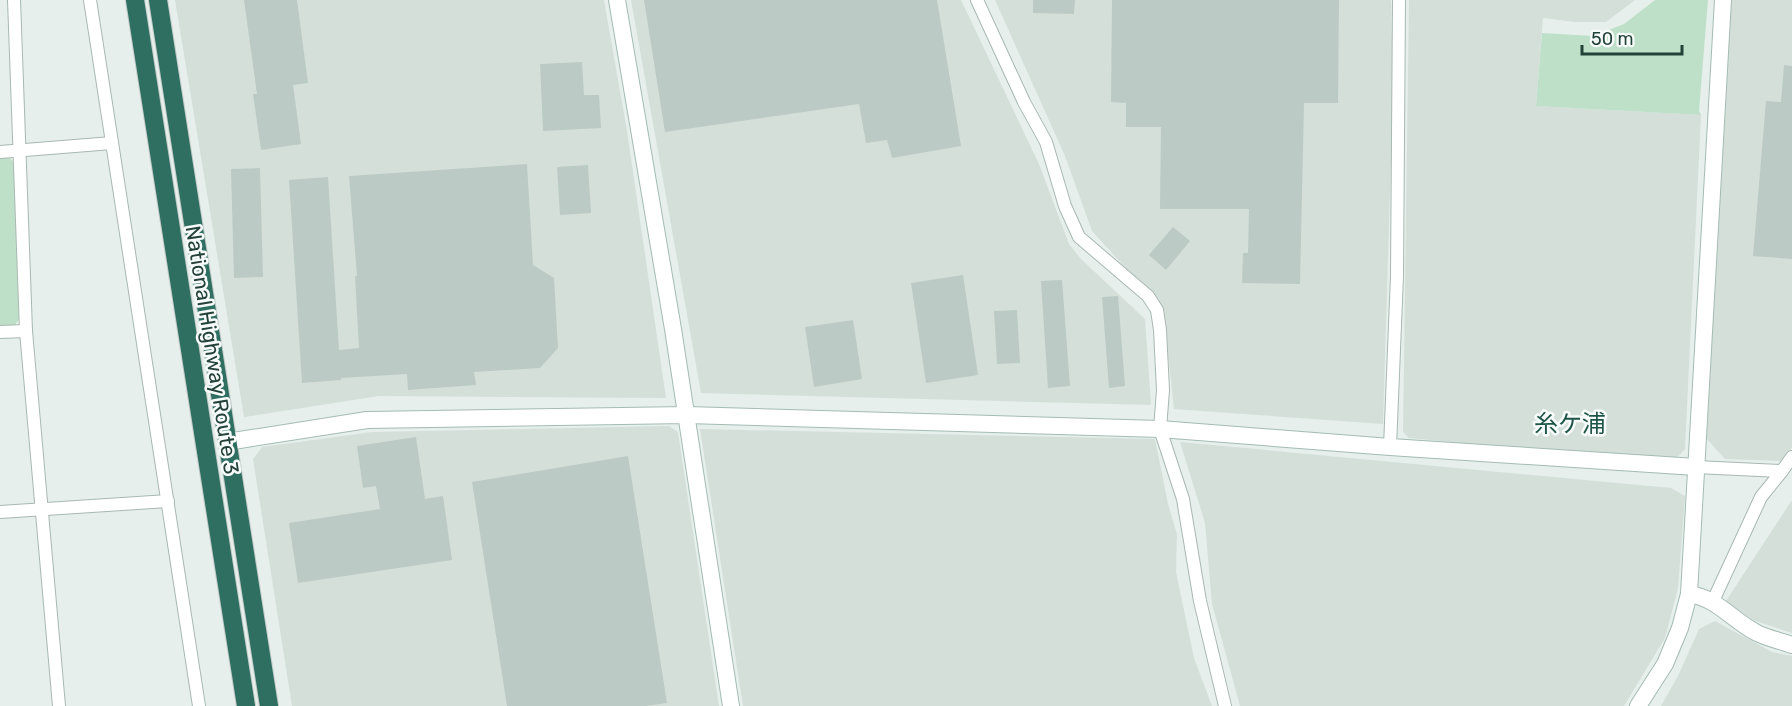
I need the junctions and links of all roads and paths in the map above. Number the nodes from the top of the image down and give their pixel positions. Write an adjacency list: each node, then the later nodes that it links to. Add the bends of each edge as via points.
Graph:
1 (14, 0): 10 (street)
2 (90, 0): 9 (street)
3 (135, 0): 29 (highway, National Highway Route 3)
4 (158, 0): 16 (highway, National Highway Route 3)
5 (617, 0): 14 (street)
6 (977, 0): 15 (street, via 1046,142 1078,237 1148,296 1157,310 1163,390)
7 (1400, 0): 17 (street, via 1397,276)
8 (1723, 0): 19 (street)
9 (112, 143): 10 (street); 21 (street)
10 (19, 150): 11 (street); 12 (street)
11 (0, 152)
12 (26, 331): 13 (street); 22 (street)
13 (0, 332)
14 (687, 416): 15 (street); 16 (street, via 367,420); 31 (street)
15 (1160, 429): 17 (street); 32 (street, via 1183,499 1200,601)
16 (227, 442): 30 (highway, National Highway Route 3)
17 (1390, 447): 19 (street)
18 (1792, 457): 20 (street)
19 (1696, 467): 20 (street); 24 (street)
20 (1782, 471): 25 (street, via 1761,497)
21 (168, 501): 22 (street); 28 (street)
22 (41, 509): 23 (street); 27 (street)
23 (0, 512)
24 (1689, 594): 25 (street); 33 (street, via 1665,664)
25 (1713, 601): 26 (street, via 1757,633)
26 (1792, 645)
27 (59, 706)
28 (199, 706)
29 (246, 706)
30 (268, 706)
31 (731, 706)
32 (1225, 706)
33 (1638, 706)

